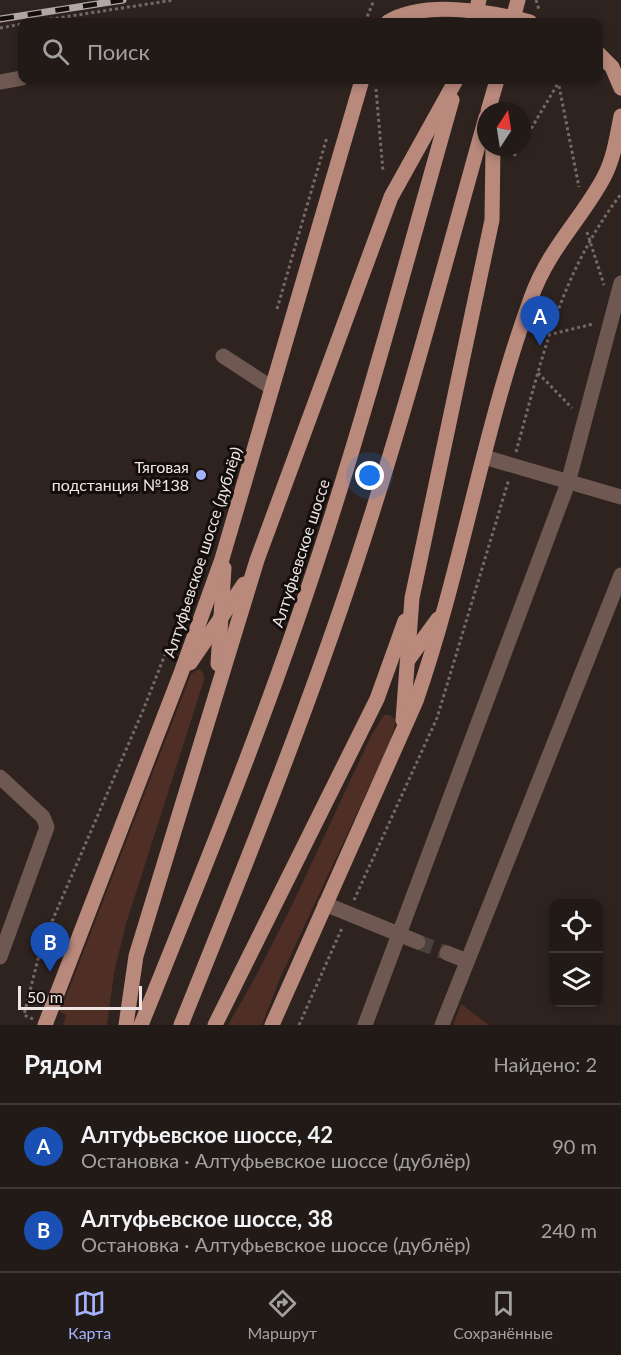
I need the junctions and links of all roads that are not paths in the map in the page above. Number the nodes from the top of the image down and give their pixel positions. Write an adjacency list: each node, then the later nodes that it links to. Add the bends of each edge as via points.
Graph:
1 (479, 0): 4 (main road, bridge)
2 (518, 0): 5 (main road, bridge)
3 (392, 18): 6 (main road, via 411,8 439,6)
4 (474, 18)
5 (513, 18)
6 (514, 18)
7 (603, 59): 15 (main road, via 612,67)
8 (18, 79): 9 (street)
9 (0, 82)
10 (361, 84): 25 (main road, Алтуфьевское шоссе (дублёр))
11 (455, 84): 30 (main road, via 391,197)
12 (456, 84): 49 (main road, Алтуфьевское шоссе, via 359,428 316,564 233,796)
13 (496, 84): 16 (main road)
14 (497, 84): 17 (main road)
15 (621, 88)
16 (491, 102)
17 (495, 102)
18 (621, 116): 22 (main road, via 610,162)
19 (477, 149): 50 (main road, via 356,565 268,809)
20 (493, 156): 32 (main road, via 494,200 486,254)
21 (621, 162): 22 (street)
22 (600, 183): 26 (main road, via 540,275 513,350)
23 (621, 282): 27 (street)
24 (223, 356): 25 (street)
25 (272, 388): 29 (main road, Алтуфьевское шоссе (дублёр))
26 (484, 457): 27 (street); 33 (main road)
27 (568, 483): 28 (street); 42 (street)
28 (621, 497)
29 (229, 537): 34 (main road); 37 (main road, Алтуфьевское шоссе (дублёр))
30 (256, 560): 34 (main road); 36 (main road)
31 (621, 575): 46 (street)
32 (414, 587): 35 (main road); 38 (main road, via 388,670)
33 (447, 598): 35 (main road, via 438,619); 39 (main road, via 424,680)
34 (221, 618): 36 (main road); 37 (main road)
35 (408, 661): 38 (main road); 39 (main road, via 403,721)
36 (214, 696): 48 (main road, via 136,956)
37 (169, 704): 47 (main road, Алтуфьевское шоссе (дублёр))
38 (367, 719): 51 (main road)
39 (393, 755): 41 (main road)
40 (0, 777): 45 (street, via 43,817 47,827)
41 (325, 904): 42 (street); 52 (main road)
42 (400, 934): 43 (street); 53 (street)
43 (418, 942)
44 (447, 953): 46 (street)
45 (0, 957)
46 (467, 961): 54 (street)
47 (40, 1022)
48 (126, 1025)
49 (141, 1025)
50 (181, 1025)
51 (215, 1025)
52 (272, 1025)
53 (365, 1025)
54 (442, 1025)

